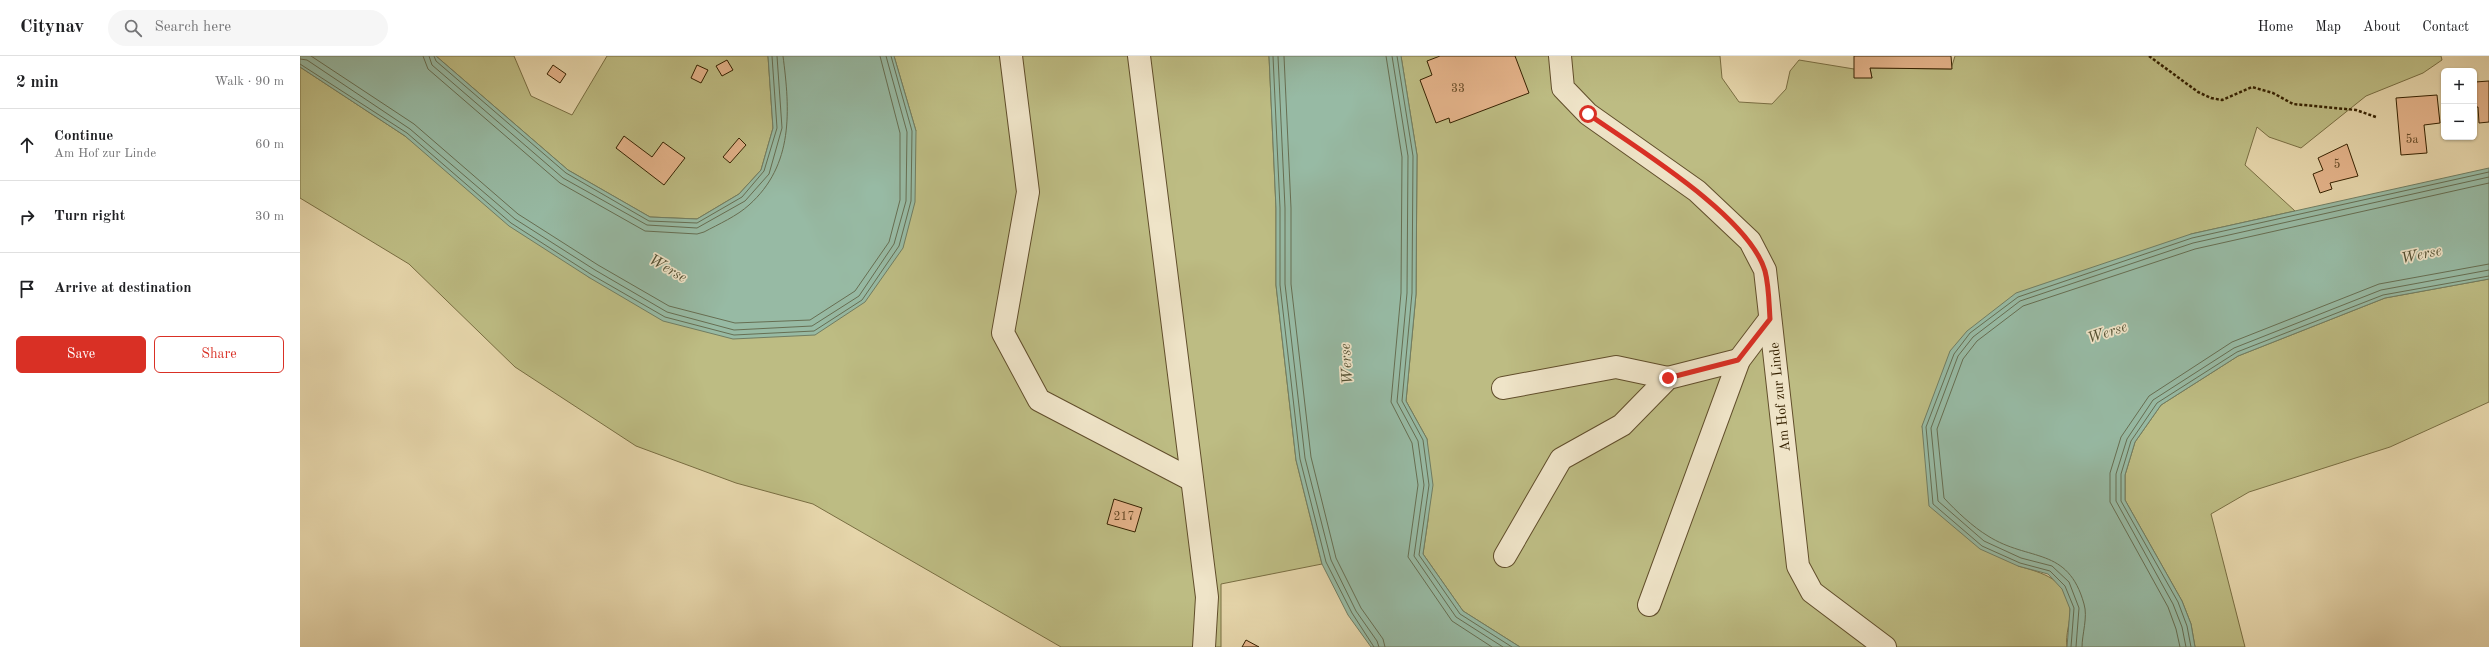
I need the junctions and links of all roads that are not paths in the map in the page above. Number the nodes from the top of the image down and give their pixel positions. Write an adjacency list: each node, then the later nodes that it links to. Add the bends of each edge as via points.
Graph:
1 (1011, 56): 8 (street, via 1028,192 1003,333 1039,400)
2 (1139, 56): 8 (street)
3 (1560, 56): 4 (street, Am Hof zur Linde, via 1563,88 1588,114 1698,191 1750,241 1765,270)
4 (1770, 319): 5 (street); 12 (street, Am Hof zur Linde, via 1798,566 1812,592)
5 (1738, 360): 6 (street); 10 (street)
6 (1668, 378): 7 (street, via 1616,368); 9 (street, via 1622,425 1561,459)
7 (1503, 388)
8 (1192, 480): 11 (street, via 1207,597)
9 (1504, 556)
10 (1649, 605)
11 (1204, 647)
12 (1885, 647)

